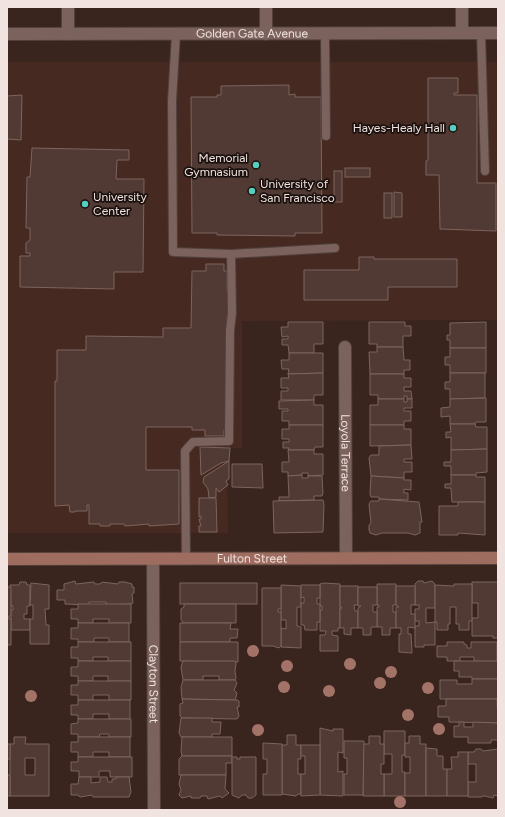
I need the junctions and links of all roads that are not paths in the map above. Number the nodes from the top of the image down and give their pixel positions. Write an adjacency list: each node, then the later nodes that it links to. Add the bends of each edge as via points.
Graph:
1 (68, 7): 7 (street)
2 (266, 7): 9 (street)
3 (462, 7): 11 (street)
4 (481, 33): 5 (street, Golden Gate Avenue); 11 (street, Golden Gate Avenue); 13 (lane)
5 (498, 33)
6 (7, 34): 7 (street, Golden Gate Avenue)
7 (68, 34): 8 (street, Golden Gate Avenue)
8 (176, 34): 9 (street, Golden Gate Avenue); 15 (lane, via 172,101 173,252)
9 (266, 34): 10 (street, Golden Gate Avenue)
10 (325, 34): 11 (street, Golden Gate Avenue); 12 (lane)
11 (462, 34)
12 (326, 136)
13 (485, 171)
14 (335, 248): 15 (lane)
15 (231, 254): 21 (lane, via 229,441 193,442 185,451)
16 (345, 347): 17 (street, Loyola Terrace)
17 (346, 558): 18 (main road, Fulton Street); 21 (main road, Fulton Street)
18 (498, 558)
19 (7, 559): 20 (main road, Fulton Street)
20 (153, 559): 21 (main road, Fulton Street); 22 (street, Clayton Street)
21 (186, 559)
22 (154, 810)

